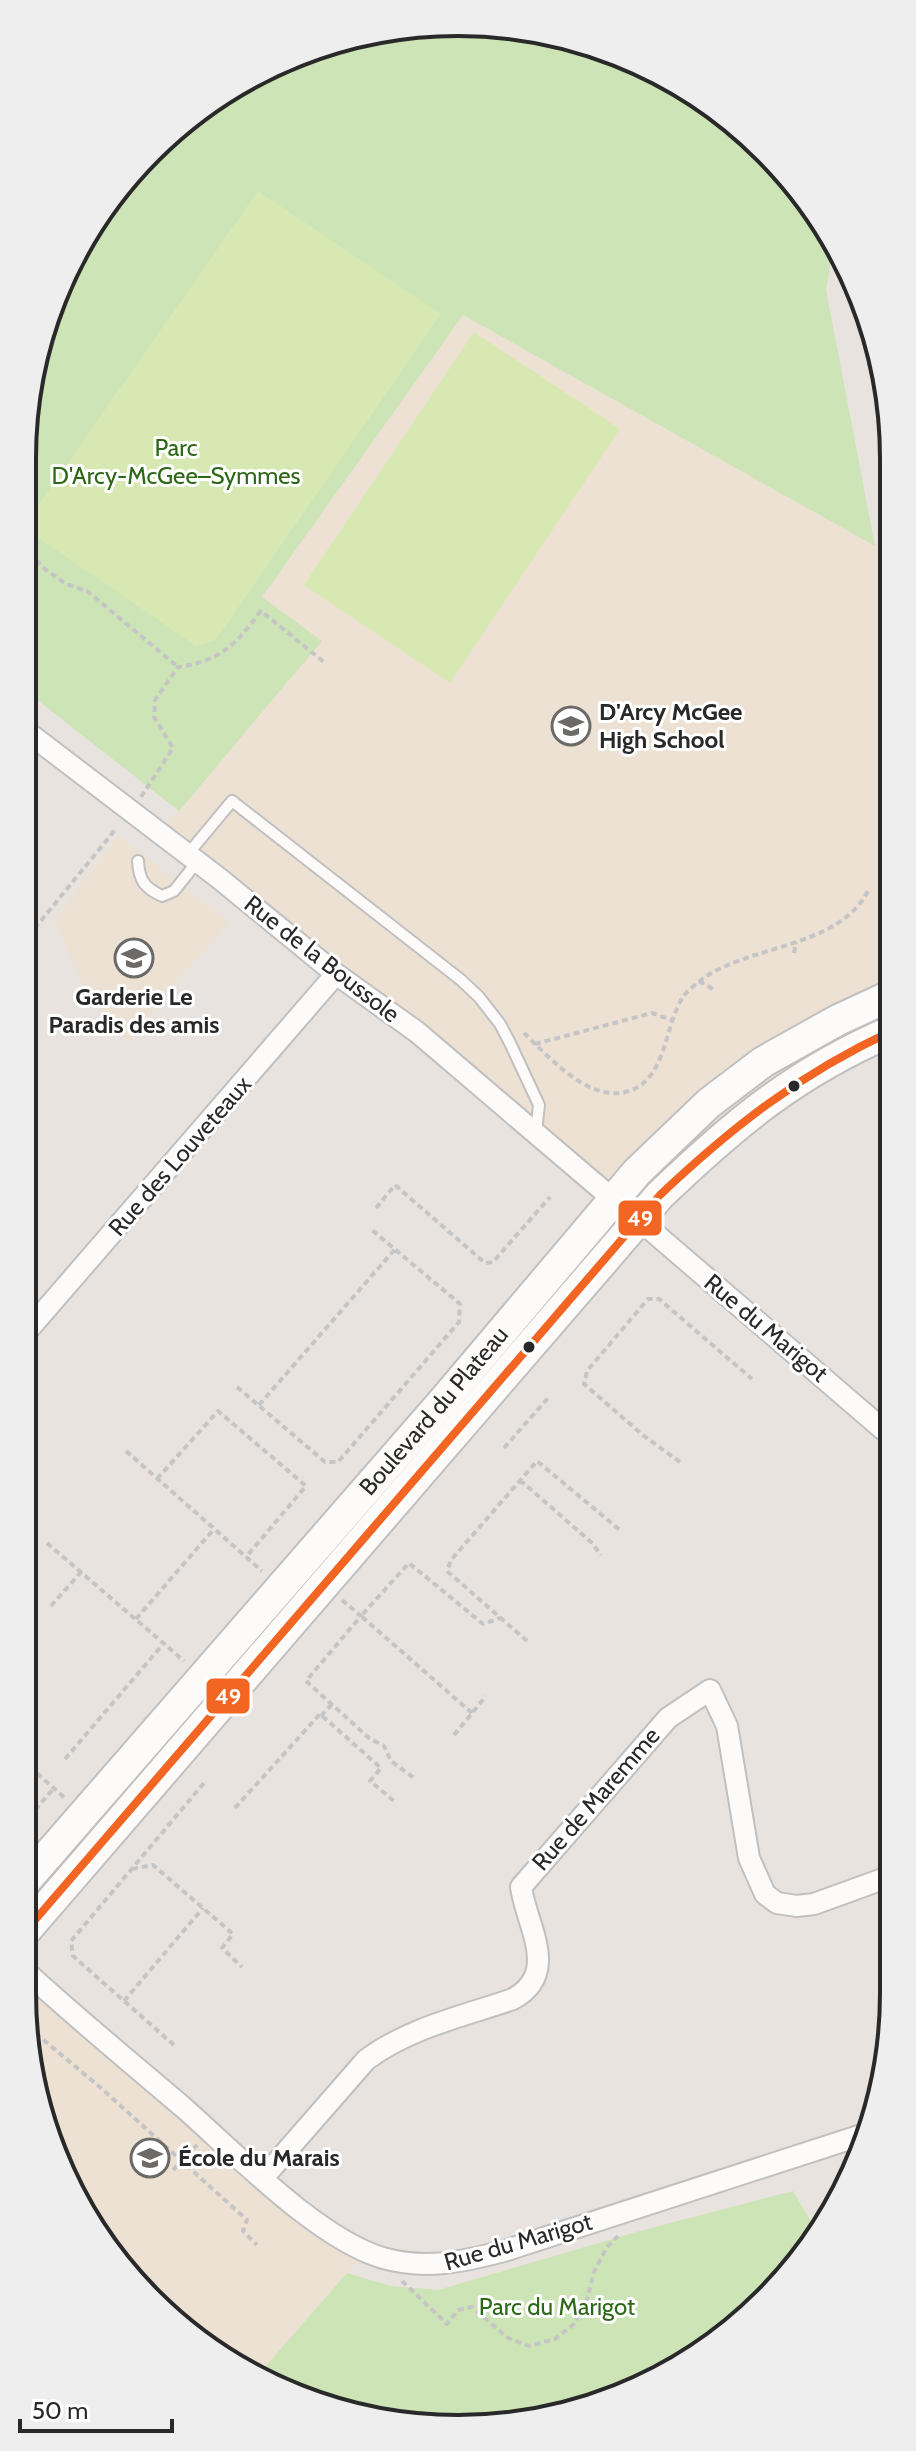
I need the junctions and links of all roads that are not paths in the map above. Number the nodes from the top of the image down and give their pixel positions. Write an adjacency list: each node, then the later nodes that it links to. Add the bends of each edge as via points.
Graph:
1 (36, 739): 2 (street, Rue de la Boussole)
2 (192, 859): 3 (lane, via 174,891 162,896 147,888); 4 (street, Rue de la Boussole); 7 (lane, via 232,801 461,980 503,1029 539,1105)
3 (138, 861)
4 (336, 974): 7 (street, Rue de la Boussole, via 417,1032); 9 (street, Rue des Louveteaux)
5 (880, 1001): 8 (main road, Boulevard du Plateau, via 797,1042 744,1076 637,1172)
6 (880, 1037): 8 (main road, Boulevard du Plateau, via 756,1108 682,1174)
7 (536, 1132): 8 (street, Rue de la Boussole)
8 (626, 1209): 10 (street, Rue du Marigot); 11 (main road, Boulevard du Plateau, via 445,1399); 13 (main road, Boulevard du Plateau)
9 (36, 1321)
10 (880, 1427)
11 (36, 1869)
12 (880, 1880): 16 (street, Rue de Maremme, via 814,1904 777,1903 765,1894 749,1858 727,1726 710,1690 668,1718 521,1887 539,1956 525,1993 382,2048)
13 (36, 1918)
14 (36, 1980): 16 (street, Rue du Marigot)
15 (855, 2137): 16 (street, Rue du Marigot, via 504,2251 428,2266 381,2257 347,2242)
16 (263, 2178)

